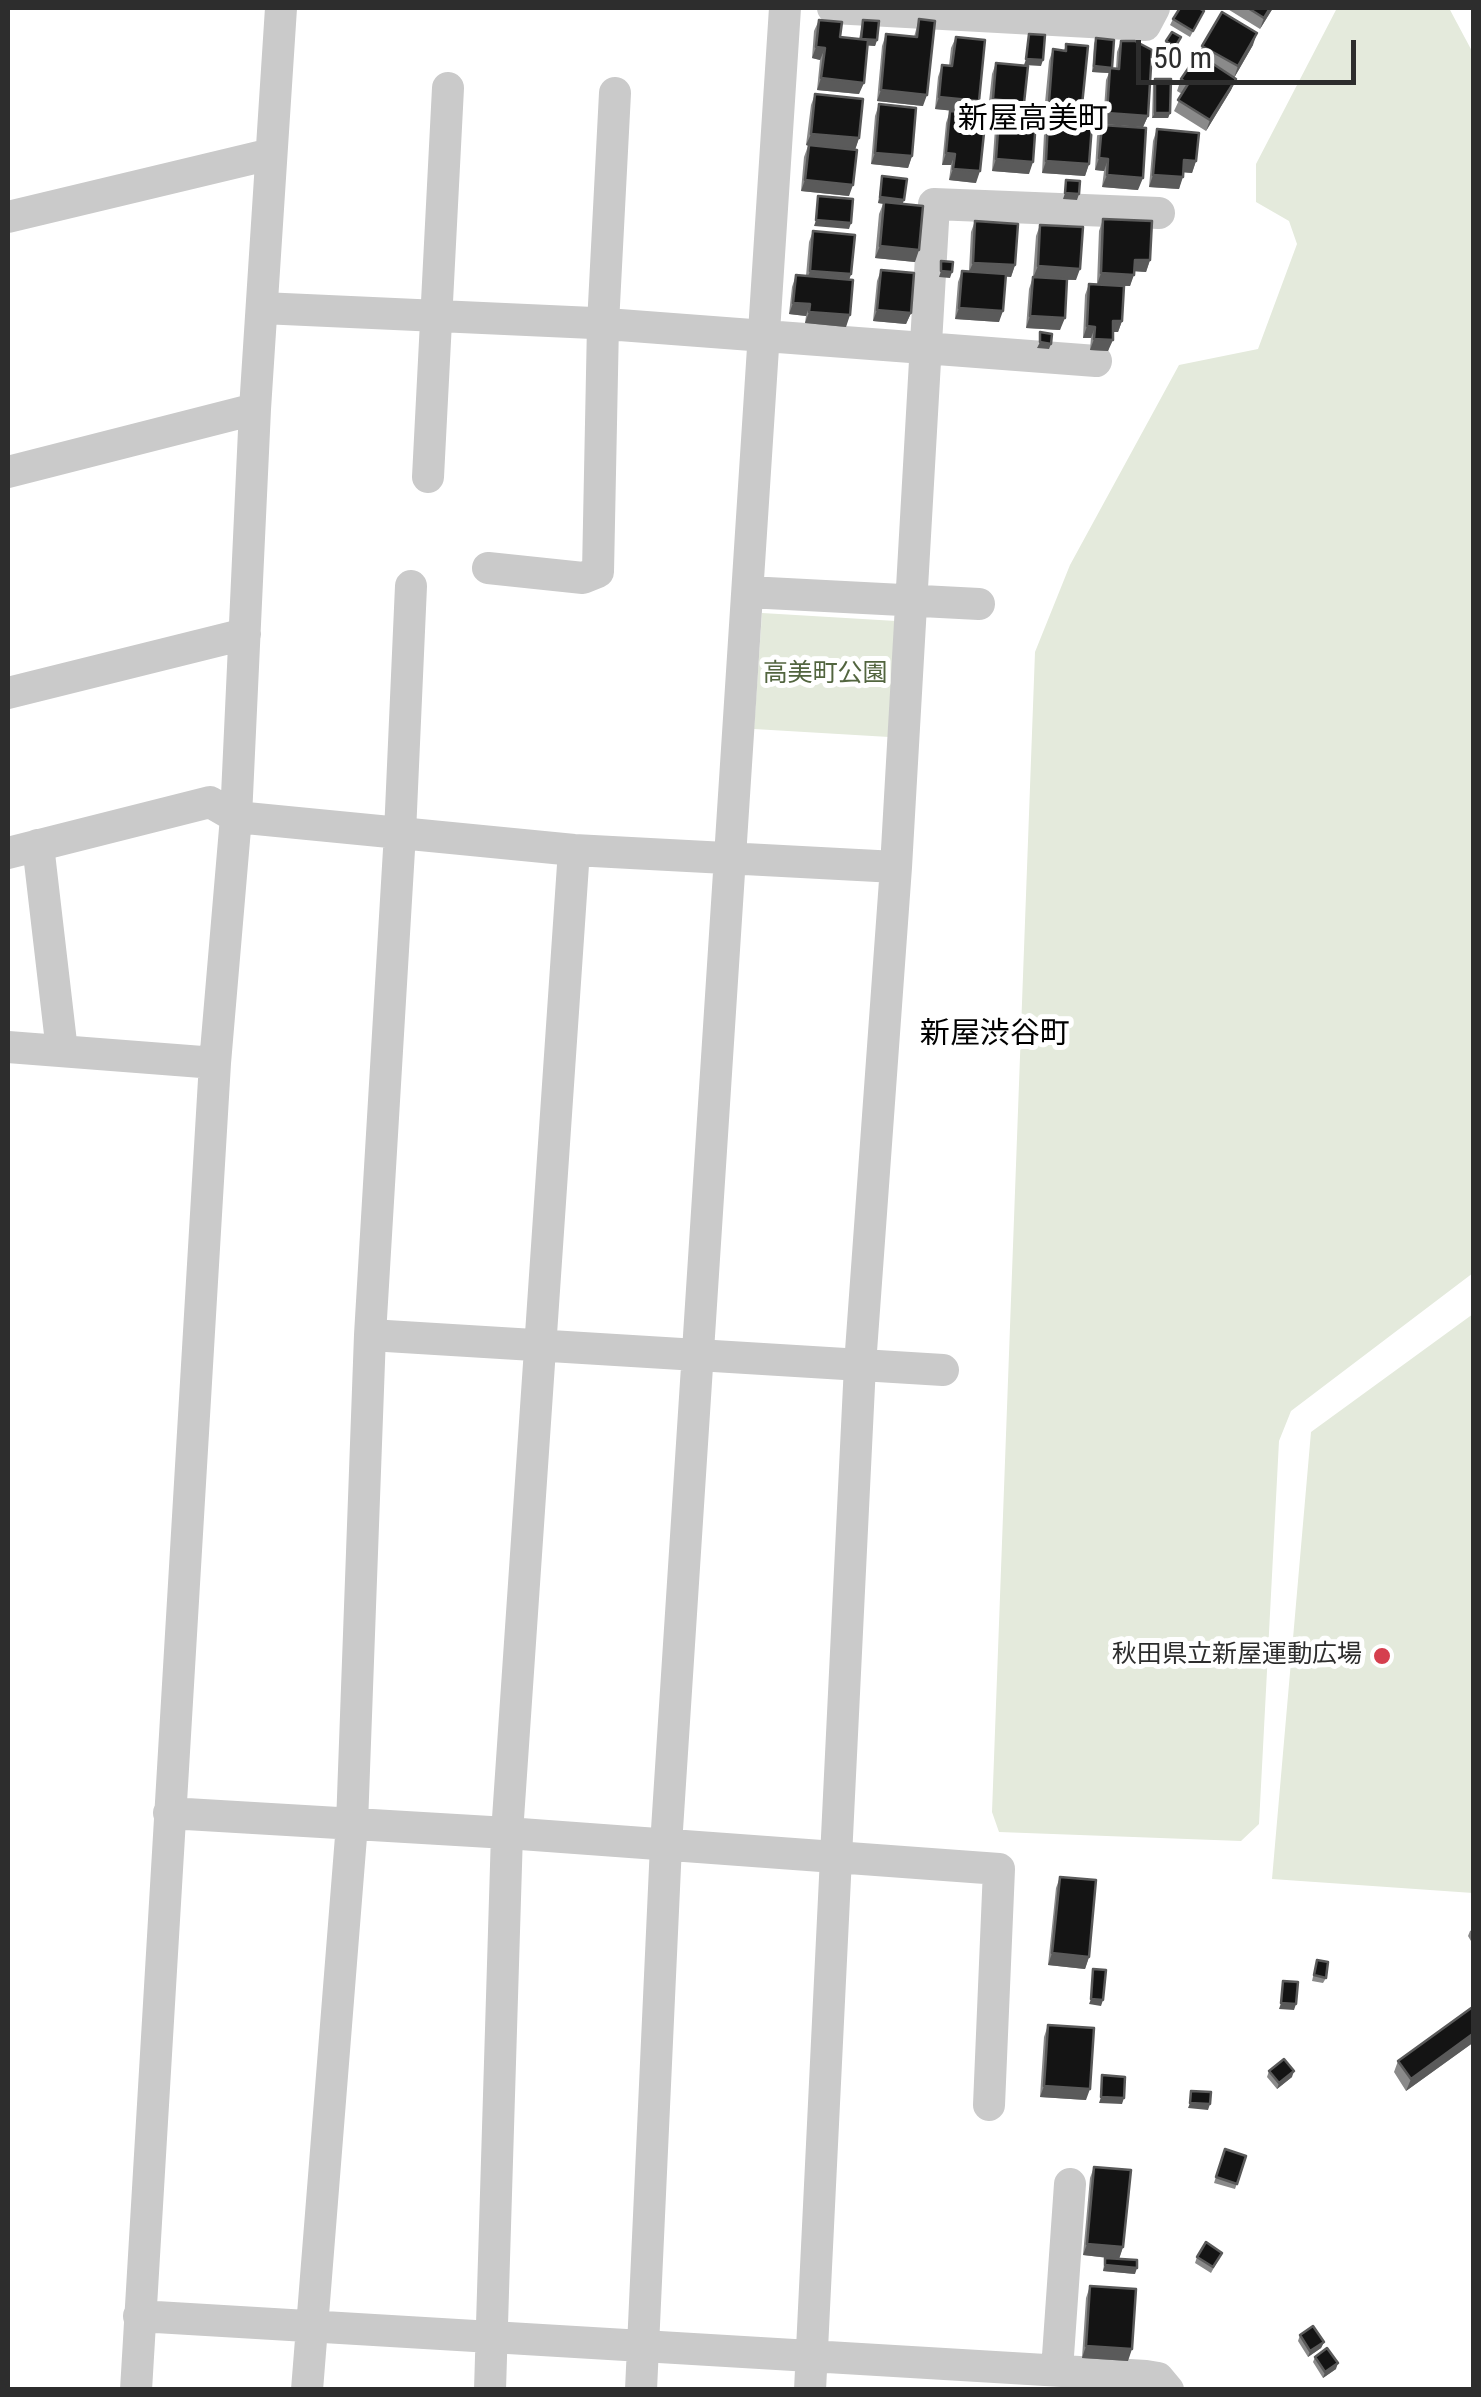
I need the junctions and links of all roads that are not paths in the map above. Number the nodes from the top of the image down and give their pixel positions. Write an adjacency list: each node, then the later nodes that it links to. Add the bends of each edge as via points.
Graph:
1 (281, 8): 8 (street)
2 (785, 8): 14 (street)
3 (833, 8): 5 (street)
4 (1154, 8): 5 (street, via 1145,26)
5 (971, 12)
6 (448, 88): 12 (street)
7 (615, 93): 13 (street)
8 (271, 154): 10 (street); 11 (street)
9 (1159, 213): 15 (street, via 934,204)
10 (8, 217)
11 (262, 308): 12 (street); 17 (street)
12 (436, 316): 13 (street); 19 (street)
13 (603, 324): 14 (street); 20 (street, via 598,572 583,578)
14 (765, 338): 15 (street); 22 (street)
15 (926, 349): 16 (street); 23 (street)
16 (1096, 362)
17 (255, 409): 18 (street); 25 (street)
18 (8, 472)
19 (428, 477)
20 (488, 568)
21 (411, 586): 28 (street)
22 (748, 592): 23 (street); 31 (street)
23 (912, 601): 24 (street); 32 (street)
24 (979, 604)
25 (244, 634): 26 (street); 27 (street)
26 (8, 693)
27 (236, 817): 28 (street); 29 (street, via 210,802); 35 (street)
28 (400, 833): 30 (street); 36 (street)
29 (23, 849): 34 (street)
30 (574, 850): 31 (street); 37 (street)
31 (731, 858): 32 (street); 38 (street)
32 (896, 868): 39 (street)
33 (8, 1047): 34 (street)
34 (62, 1051): 35 (street)
35 (215, 1063): 41 (street)
36 (370, 1335): 37 (street); 42 (street)
37 (539, 1348): 38 (street); 43 (street)
38 (698, 1358): 39 (street); 44 (street)
39 (860, 1366): 40 (street); 45 (street)
40 (944, 1370)
41 (169, 1814): 42 (street); 48 (street)
42 (352, 1824): 43 (street); 49 (street)
43 (507, 1833): 44 (street); 50 (street)
44 (666, 1845): 45 (street); 51 (street)
45 (838, 1857): 46 (street, via 999,1869); 52 (street)
46 (988, 2105)
47 (1070, 2184): 53 (street)
48 (139, 2316): 49 (street); 55 (street)
49 (311, 2326): 50 (street); 56 (street)
50 (492, 2337): 51 (street); 57 (street)
51 (643, 2345): 52 (street); 58 (street)
52 (812, 2355): 54 (street); 59 (street)
53 (1057, 2370): 54 (street); 60 (street, via 1158,2378)
54 (976, 2377)
55 (136, 2390)
56 (308, 2390)
57 (490, 2390)
58 (641, 2390)
59 (810, 2390)
60 (1168, 2390)

